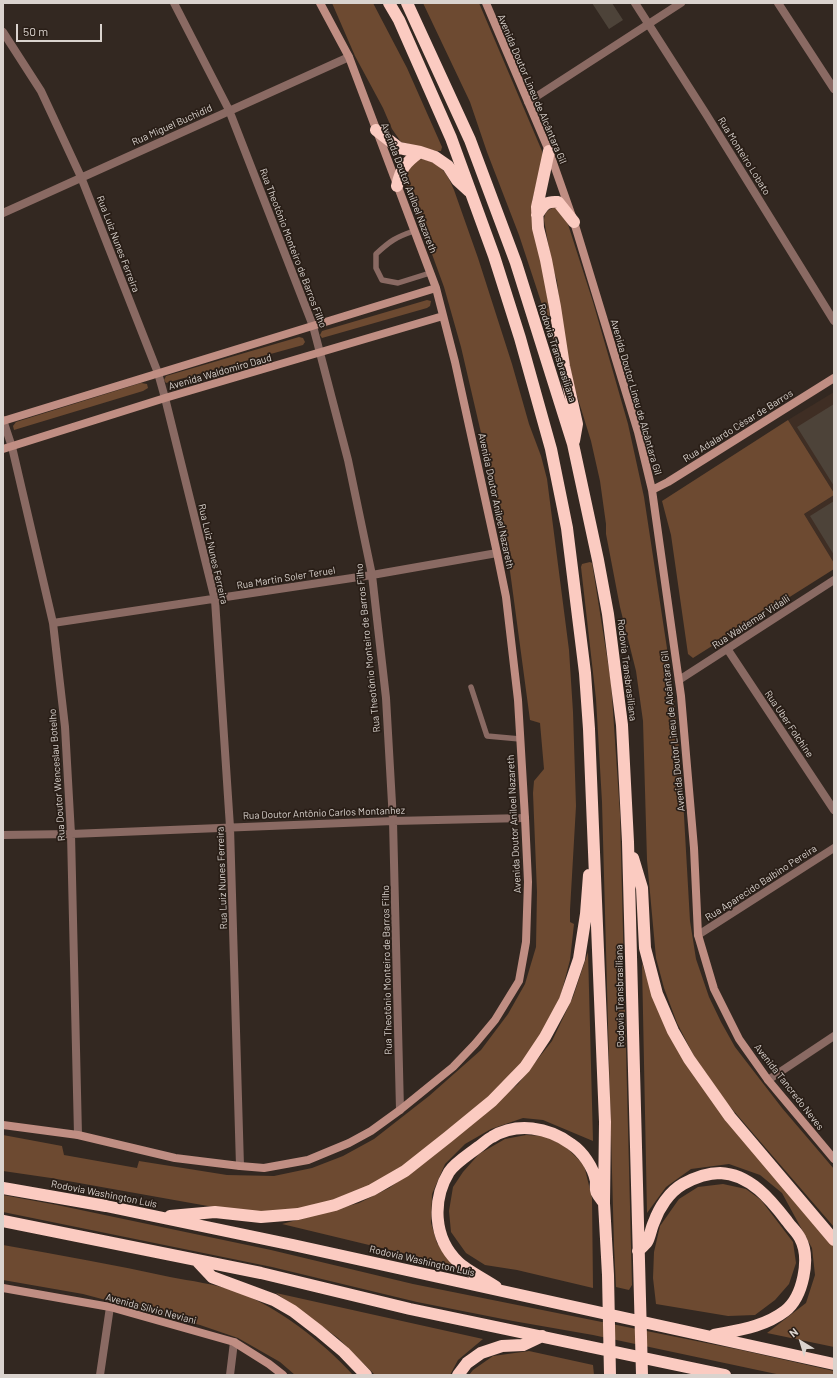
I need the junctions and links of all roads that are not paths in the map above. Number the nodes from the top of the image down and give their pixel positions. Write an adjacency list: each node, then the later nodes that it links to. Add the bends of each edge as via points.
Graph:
1 (174, 3): 14 (street, Rua Theotônio Monteiro de Barros Filho)
2 (320, 3): 11 (main road, Avenida Doutor Aniloel Nazareth)
3 (389, 3): 20 (highway, Rodovia Transbrasiliana, via 451,138)
4 (407, 3): 35 (highway, Rodovia Transbrasiliana, via 470,140 516,263)
5 (486, 3): 13 (main road, Avenida Doutor Lineu de Alcântara Gil)
6 (635, 3): 9 (street, Rua Monteiro Lobato)
7 (681, 3): 9 (street)
8 (778, 3): 12 (street)
9 (649, 24): 13 (street); 28 (street, Rua Monteiro Lobato)
10 (3, 32): 18 (street, Rua Luiz Nunes Ferreira, via 41,91)
11 (350, 57): 14 (street, Rua Miguel Buchidid); 15 (main road, Avenida Doutor Aniloel Nazareth)
12 (834, 89)
13 (528, 102): 16 (main road, Avenida Doutor Lineu de Alcântara Gil)
14 (229, 110): 18 (street, Rua Miguel Buchidid); 29 (street, Rua Theotônio Monteiro de Barros Filho)
15 (376, 130): 17 (highway, via 399,148); 19 (main road, Avenida Doutor Aniloel Nazareth)
16 (548, 151): 22 (highway); 23 (main road, Avenida Doutor Lineu de Alcântara Gil)
17 (420, 152): 19 (highway, via 407,161); 20 (highway, via 435,157 448,166 457,180)
18 (81, 177): 21 (street, Rua Miguel Buchidid); 31 (street, Rua Luiz Nunes Ferreira)
19 (397, 186): 24 (main road, Avenida Doutor Aniloel Nazareth)
20 (471, 193): 56 (highway, Rodovia Transbrasiliana, via 520,338 551,449 567,528 586,673)
21 (3, 212)
22 (537, 215): 23 (highway, via 545,204 558,202); 35 (highway, via 577,424)
23 (574, 222): 38 (main road, Avenida Doutor Lineu de Alcântara Gil, via 638,432)
24 (414, 231): 25 (main road, Avenida Doutor Aniloel Nazareth); 25 (lane, via 396,237 376,254 376,268 382,280 398,282)
25 (430, 273): 26 (main road, Avenida Doutor Aniloel Nazareth)
26 (436, 288): 27 (main road, Avenida Doutor Aniloel Nazareth); 29 (main road, Avenida Waldomiro Daud)
27 (443, 316): 30 (main road, Avenida Waldomiro Daud); 39 (main road, Avenida Doutor Aniloel Nazareth)
28 (834, 321)
29 (313, 326): 30 (street, Rua Theotônio Monteiro de Barros Filho); 31 (main road, Avenida Waldomiro Daud)
30 (320, 353): 33 (main road, Avenida Waldomiro Daud); 40 (street, Rua Theotônio Monteiro de Barros Filho, via 348,460)
31 (158, 373): 33 (street, Rua Luiz Nunes Ferreira); 34 (main road, Avenida Waldomiro Daud)
32 (834, 378): 38 (main road, Rua Adalardo César de Barros)
33 (165, 398): 36 (main road, Avenida Waldomiro Daud); 42 (street, Rua Luiz Nunes Ferreira)
34 (3, 421): 36 (street, Rua Doutor Wenceslau Botelho)
35 (573, 444): 54 (highway, Rodovia Transbrasiliana, via 608,614 622,725)
36 (12, 447): 37 (main road, Avenida Waldomiro Daud); 43 (street, Rua Doutor Wenceslau Botelho)
37 (3, 449)
38 (652, 490): 45 (main road, Avenida Doutor Lineu de Alcântara Gil)
39 (497, 553): 40 (street, Rua Martin Soler Teruel); 47 (main road, Avenida Doutor Aniloel Nazareth, via 506,597 516,678)
40 (372, 575): 42 (street, Rua Martin Soler Teruel); 50 (street, Rua Theotônio Monteiro de Barros Filho, via 386,698)
41 (834, 580): 44 (street, Rua Waldemar Vidalli)
42 (214, 600): 43 (street, Rua Martin Soler Teruel); 51 (street, Rua Luiz Nunes Ferreira)
43 (53, 623): 52 (street, Rua Doutor Wenceslau Botelho, via 65,727)
44 (728, 650): 45 (street, Rua Waldemar Vidalli); 48 (street, Rua Uber Folchine)
45 (679, 680): 57 (main road, Avenida Doutor Lineu de Alcântara Gil, via 694,848)
46 (471, 688): 47 (lane, via 487,736)
47 (520, 740): 49 (main road, Avenida Doutor Aniloel Nazareth)
48 (834, 810)
49 (525, 818): 50 (street, Rua Doutor Antônio Carlos Montanhez); 60 (main road, Avenida Doutor Aniloel Nazareth, via 528,882 526,942 519,981 475,1044 453,1067)
50 (393, 821): 51 (street, Rua Doutor Antônio Carlos Montanhez); 60 (street, Rua Theotônio Monteiro de Barros Filho)
51 (230, 827): 52 (street, Rua Doutor Antônio Carlos Montanhez); 64 (street, Rua Luiz Nunes Ferreira)
52 (71, 834): 53 (street, Rua Doutor Antônio Carlos Montanhez); 62 (street, Rua Doutor Wenceslau Botelho)
53 (3, 835)
54 (628, 842): 69 (highway, via 642,888 645,948 657,994 673,1031 689,1060 730,1116); 70 (highway, Rodovia Transbrasiliana)
55 (834, 848): 57 (street, Rua Aparecido Balbino Pereira)
56 (594, 858): 66 (highway, Rodovia Transbrasiliana, via 606,1122); 67 (highway, via 588,878 579,959 565,1000 525,1067 492,1101 448,1137 404,1171 372,1190 335,1204 298,1214 260,1216 215,1212)
57 (698, 935): 59 (main road, Avenida Tancredo Neves, via 714,989 739,1039)
58 (834, 1036): 59 (street)
59 (768, 1080): 63 (main road, Avenida Tancredo Neves)
60 (400, 1110): 64 (main road, Avenida Doutor Aniloel Nazareth, via 349,1143 308,1160 264,1168)
61 (3, 1125): 62 (main road, Avenida Doutor Aniloel Nazareth)
62 (78, 1135): 64 (main road, Avenida Doutor Aniloel Nazareth, via 174,1158)
63 (834, 1160)
64 (240, 1166)
65 (3, 1188): 67 (highway, Rodovia Washington Luís)
66 (604, 1203): 73 (highway, via 596,1192 596,1181 587,1160 572,1144 553,1132 530,1127 510,1129 492,1137 450,1171 441,1190 437,1209 439,1229 446,1246 458,1262); 84 (highway, Rodovia Transbrasiliana)
67 (155, 1217): 73 (highway, Rodovia Washington Luís)
68 (3, 1221): 71 (highway)
69 (834, 1240)
70 (638, 1251): 76 (highway, via 647,1242 664,1202 681,1185 701,1176 721,1173 738,1177 756,1187 773,1202 801,1239 805,1257 804,1277 798,1295 786,1310 765,1323); 85 (highway, Rodovia Transbrasiliana)
71 (197, 1261): 75 (highway, via 260,1272 410,1309); 82 (highway, via 212,1276 292,1311 344,1352)
72 (3, 1288): 74 (main road, Avenida Sílvio Neviani)
73 (504, 1292): 76 (highway, Rodovia Washington Luís)
74 (110, 1307): 77 (main road, Avenida Sílvio Neviani); 79 (street)
75 (542, 1336): 83 (highway, via 523,1345 502,1346 481,1352 467,1363); 86 (highway)
76 (710, 1336): 78 (highway, Rodovia Washington Luís)
77 (234, 1342): 80 (street); 81 (main road, Avenida Sílvio Neviani)
78 (834, 1364)
79 (100, 1375)
80 (230, 1375)
81 (283, 1375)
82 (366, 1375)
83 (458, 1375)
84 (610, 1375)
85 (642, 1375)
86 (725, 1375)

